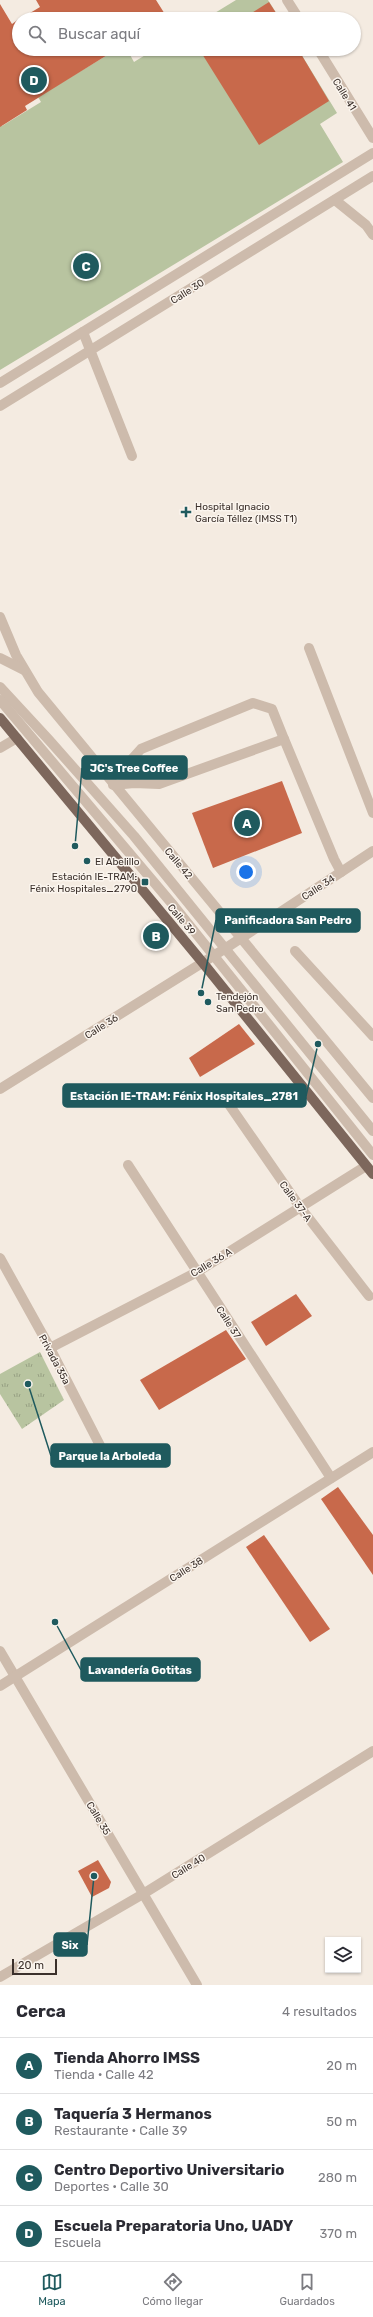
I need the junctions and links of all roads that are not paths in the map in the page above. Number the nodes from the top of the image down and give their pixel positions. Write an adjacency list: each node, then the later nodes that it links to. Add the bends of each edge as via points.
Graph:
1 (289, 1): 2 (street)
2 (295, 12)
3 (322, 56): 4 (street, Calle 41)
4 (373, 138)
5 (373, 153): 9 (street, Calle 30)
6 (373, 176): 7 (street, Calle 30)
7 (335, 200): 8 (street, via 366,225); 10 (street, Calle 30)
8 (373, 235)
9 (83, 332): 10 (street); 11 (street, Calle 30)
10 (91, 350): 12 (street, Calle 30); 13 (street)
11 (0, 383)
12 (0, 406)
13 (132, 456)
14 (0, 617): 17 (street, Calle 42)
15 (309, 648): 26 (street)
16 (0, 658): 17 (street)
17 (24, 670): 25 (street, Calle 42, via 38,692)
18 (0, 687): 30 (street, via 134,836)
19 (0, 700): 32 (street)
20 (0, 718): 21 (main road, Calle 39)
21 (17, 738): 23 (street); 33 (main road, Calle 39)
22 (284, 739): 24 (street, via 159,784); 24 (street, via 272,709 253,703 141,749 132,758); 28 (street, via 334,859)
23 (0, 748)
24 (134, 783): 25 (street)
25 (113, 785): 29 (street, Calle 42)
26 (373, 813)
27 (373, 851): 28 (street, Calle 34)
28 (342, 872): 29 (street, Calle 34)
29 (242, 937): 30 (street, Calle 34); 36 (street, Calle 42)
30 (226, 948): 32 (street, Calle 34); 38 (street, via 241,970)
31 (295, 951): 34 (street)
32 (213, 956): 33 (street, Calle 34); 39 (street)
33 (203, 963): 35 (street, Calle 36); 41 (main road, Calle 39)
34 (373, 1036)
35 (0, 1089)
36 (373, 1098)
37 (228, 1103): 43 (street, Calle 37-A)
38 (373, 1131)
39 (373, 1155)
40 (128, 1165): 45 (street, Calle 37)
41 (366, 1166): 42 (main road, Calle 39); 43 (street, Calle 36 A)
42 (373, 1174)
43 (300, 1207): 45 (street, Calle 36 A); 46 (street, Calle 37-A)
44 (0, 1258): 47 (street, Privada 35a)
45 (197, 1272): 47 (street, Calle 36 A); 50 (street, Calle 37)
46 (369, 1296)
47 (50, 1348): 49 (street, Privada 35a)
48 (373, 1452): 50 (street, Calle 38)
49 (108, 1461)
50 (331, 1478): 52 (street, Calle 38)
51 (0, 1651): 52 (street, Calle 35)
52 (15, 1677): 53 (street, Calle 38); 55 (street, Calle 35)
53 (0, 1686)
54 (373, 1751): 55 (street, Calle 40)
55 (143, 1894): 56 (street, Calle 40); 57 (street, Calle 35)
56 (0, 1977)
57 (197, 1985)

